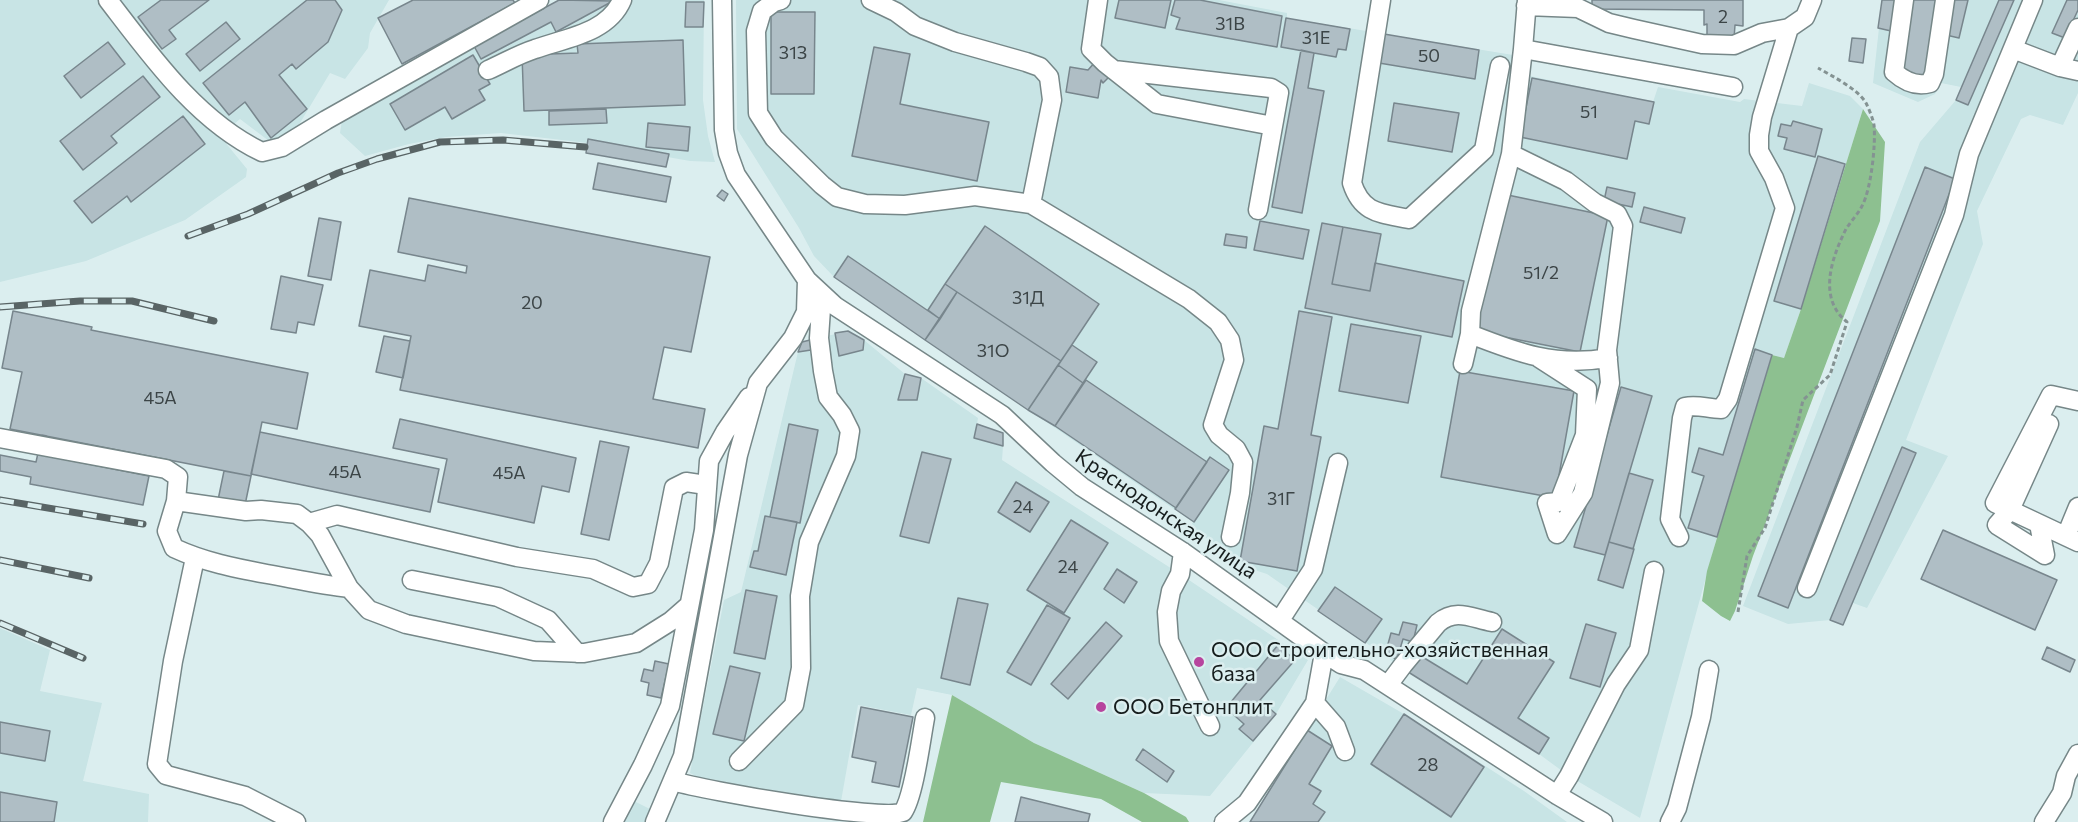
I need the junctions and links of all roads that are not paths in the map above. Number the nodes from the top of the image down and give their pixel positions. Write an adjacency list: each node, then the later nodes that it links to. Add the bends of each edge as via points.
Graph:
1 (108, 0): 2 (street, via 164,74 225,131 262,152 282,147)
2 (539, 0)
3 (622, 0): 20 (street, via 602,24 581,35 533,49)
4 (722, 0): 27 (street, Краснодонская улица, via 724,130 728,153 736,175)
5 (781, 0): 25 (street, via 762,11 756,32 758,113 774,138 822,185 837,197 865,204 905,205 975,196)
6 (871, 0): 25 (street, via 915,26 1040,67 1049,77 1052,100)
7 (1098, 0): 21 (street, via 1091,49)
8 (1381, 0): 18 (street, via 1352,183 1356,197 1373,212 1409,219 1484,150)
9 (1812, 0): 14 (street, via 1805,16)
10 (1904, 0): 11 (street, via 1894,72 1904,81 1922,85 1930,82 1934,74)
11 (1946, 0)
12 (2033, 0): 17 (street)
13 (1527, 3): 14 (street, via 1578,8 1609,23 1702,44 1734,45 1762,33); 16 (street)
14 (1789, 28): 44 (street, via 1759,135 1759,151 1781,192 1785,208 1728,399 1721,409 1685,407 1670,519)
15 (2078, 28): 19 (street)
16 (1523, 49): 22 (street); 24 (street)
17 (2013, 49): 19 (street); 51 (street, via 1969,154 1954,215)
18 (1500, 66)
19 (2069, 69)
20 (488, 70)
21 (1114, 70): 23 (street, via 1157,104); 23 (street, via 1271,88 1278,93)
22 (1733, 87)
23 (1273, 126): 26 (street)
24 (1510, 154): 29 (street, via 1471,311); 31 (street, via 1566,181 1617,214 1623,226)
25 (1031, 204): 43 (street, via 1189,299 1218,322 1230,340 1234,360 1213,425 1243,462)
26 (1258, 210)
27 (807, 280): 28 (street, Краснодонская улица); 33 (street, via 806,312 793,338)
28 (822, 294): 46 (street, Краснодонская улица, via 1002,415 1082,487); 64 (street, via 819,338 823,371 828,397 849,431 846,456 808,542 800,596 801,668 795,705)
29 (1470, 334): 30 (street); 32 (street)
30 (1539, 358): 31 (street, via 1584,362); 31 (street, via 1587,389 1585,435 1559,502 1546,503 1557,534 1583,493 1610,383)
31 (1608, 358)
32 (1463, 364)
33 (758, 383): 37 (street, via 709,461); 65 (street, via 738,455 683,756)
34 (2069, 399): 40 (street, via 2051,395 1995,503)
35 (0, 438): 38 (street, via 166,469 178,477)
36 (1338, 463): 53 (street, via 1313,569)
37 (706, 485): 41 (street, via 686,482 674,488 659,563 648,584 633,587 593,569 517,557 337,515); 52 (street, via 704,530)
38 (176, 501): 41 (street, via 297,514); 47 (street, via 167,531 174,548)
39 (2078, 507): 45 (street)
40 (2010, 510): 42 (street); 42 (street, via 1997,525 2045,555)
41 (309, 523): 50 (street, via 320,535)
42 (2039, 524): 45 (street)
43 (1231, 537)
44 (1679, 537)
45 (2072, 539)
46 (1183, 552): 53 (street, Краснодонская улица); 61 (street, via 1167,612 1169,641)
47 (195, 558): 50 (street); 69 (street, via 157,764 166,775 245,796)
48 (1654, 571): 68 (street, via 1639,650 1616,684)
49 (412, 580): 55 (street, via 498,597 548,620)
50 (349, 588): 55 (street, via 369,610 406,624 534,651)
51 (1807, 588)
52 (687, 607): 55 (street, via 636,643); 70 (street, via 670,706)
53 (1280, 620): 56 (street, Краснодонская улица)
54 (1492, 622): 58 (street, via 1455,614 1444,618)
55 (577, 653)
56 (1324, 653): 58 (street, Краснодонская улица); 59 (street)
57 (1709, 670): 74 (street, via 1701,717)
58 (1388, 685): 68 (street, Краснодонская улица)
59 (1315, 703): 62 (street, via 1336,727); 72 (street, via 1247,803)
60 (925, 718): 65 (street, via 911,790 903,813 890,821 819,817)
61 (1210, 726)
62 (1345, 751)
63 (2078, 754): 67 (street)
64 (739, 761)
65 (674, 781): 71 (street)
66 (2078, 784): 67 (street)
67 (2062, 793): 75 (street)
68 (1557, 795): 73 (street, Краснодонская улица)
69 (296, 822)
70 (613, 822)
71 (655, 822)
72 (1224, 822)
73 (1602, 822)
74 (1670, 822)
75 (2044, 822)

